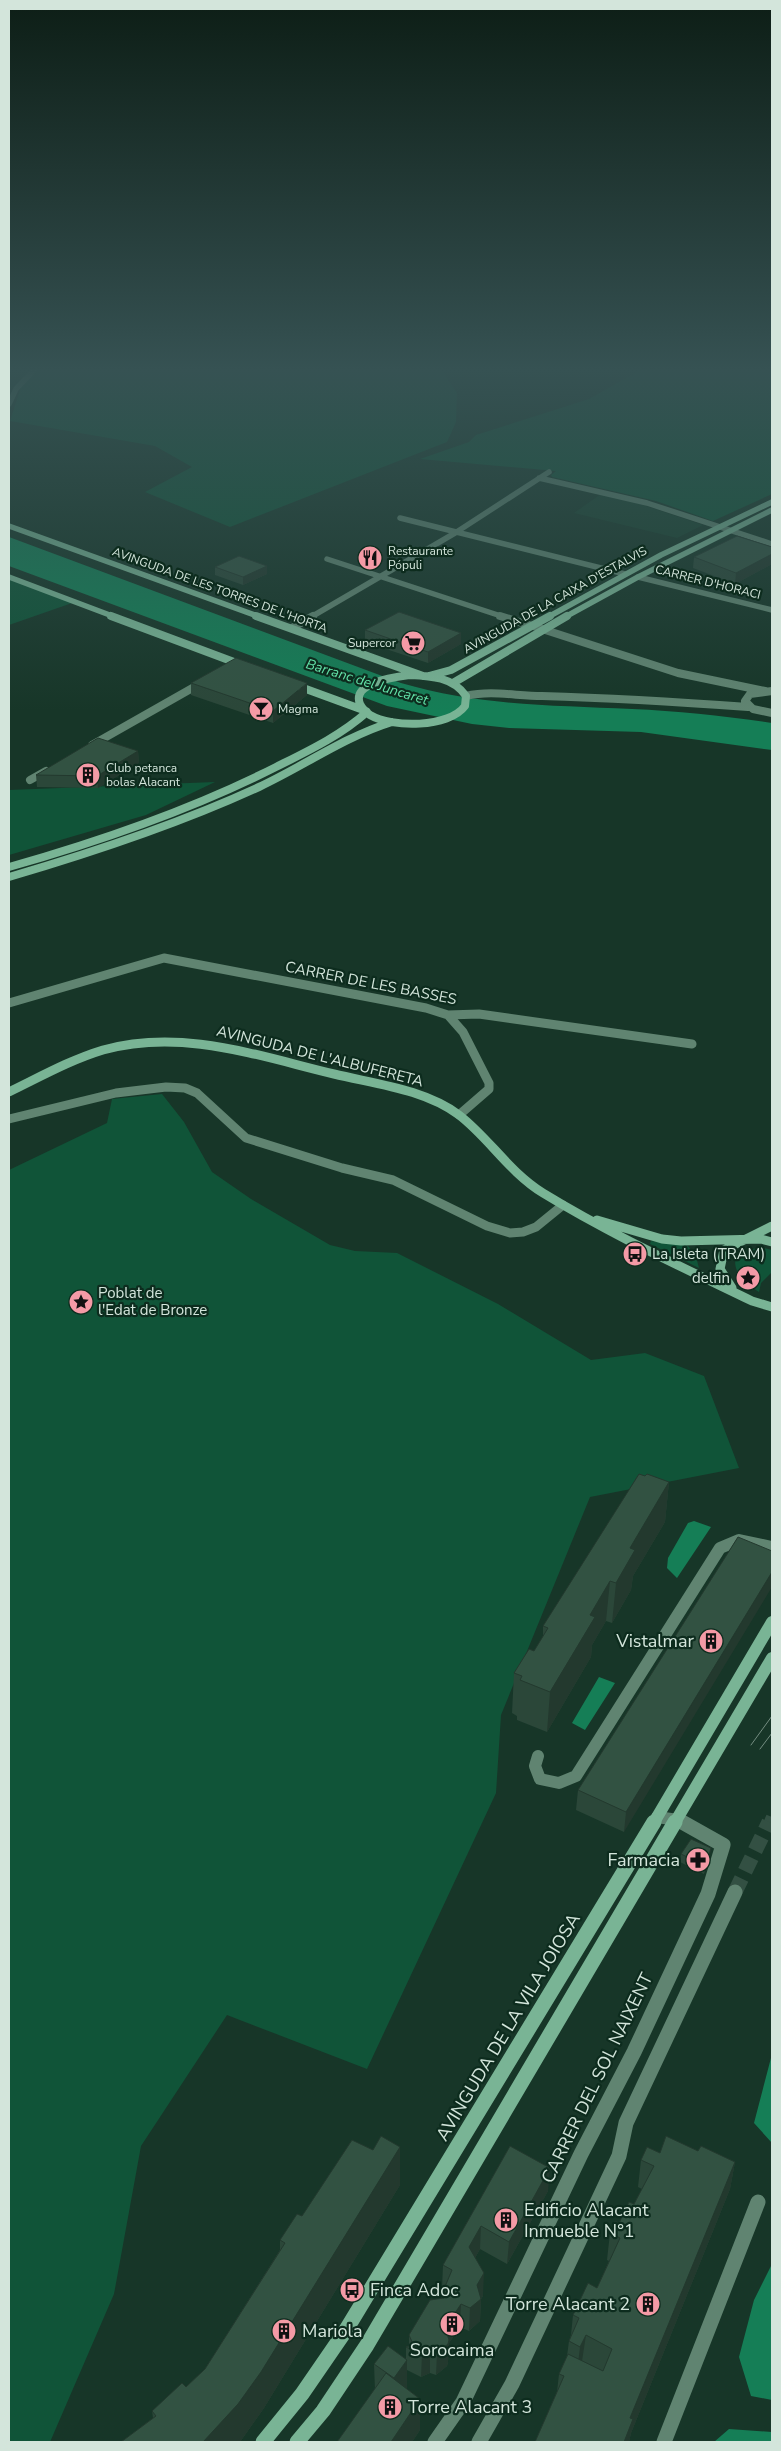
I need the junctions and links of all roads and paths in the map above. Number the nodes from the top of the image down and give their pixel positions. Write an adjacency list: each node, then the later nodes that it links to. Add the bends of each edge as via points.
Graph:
1 (532, 482): 9 (street)
2 (558, 482): 7 (street, via 647,503)
3 (772, 502): 7 (main road, AVINGUDA DE LA CAIXA D'ESTALVIS)
4 (772, 510): 8 (main road, AVINGUDA DE LA CAIXA D'ESTALVIS)
5 (400, 518): 9 (street)
6 (10, 527): 18 (main road, AVINGUDA DE LES TORRES DE L'HORTA)
7 (718, 527): 8 (street); 12 (main road, AVINGUDA DE LA CAIXA D'ESTALVIS)
8 (729, 530): 10 (street); 13 (main road, AVINGUDA DE LA CAIXA D'ESTALVIS)
9 (455, 533): 12 (street); 15 (street)
10 (772, 544)
11 (327, 559): 15 (street)
12 (624, 574): 17 (main road, AVINGUDA DE LA CAIXA D'ESTALVIS)
13 (638, 576): 16 (street, CARRER D'HORACI); 19 (main road, AVINGUDA DE LA CAIXA D'ESTALVIS)
14 (9, 577): 20 (main road)
15 (382, 577): 17 (street); 18 (street)
16 (772, 610)
17 (532, 626): 19 (street); 23 (main road, AVINGUDA DE LA CAIXA D'ESTALVIS, via 451,670)
18 (292, 628): 23 (main road, AVINGUDA DE LES TORRES DE L'HORTA)
19 (543, 629): 26 (main road, AVINGUDA DE LA CAIXA D'ESTALVIS); 27 (street, via 656,666)
20 (236, 663): 21 (street); 22 (main road)
21 (228, 668)
22 (252, 669)
23 (426, 676): 26 (main road); 30 (main road, via 395,676 370,684 360,693 358,701)
24 (211, 678): 33 (street)
25 (289, 683): 30 (main road)
26 (453, 683): 28 (main road)
27 (768, 691): 29 (street, via 746,697)
28 (466, 696): 29 (street, via 482,692); 32 (main road, via 462,710 435,721)
29 (748, 706): 31 (street)
30 (366, 712): 32 (main road); 36 (main road, via 354,726 250,781 122,833)
31 (772, 714)
32 (392, 722): 37 (main road, via 366,730 261,786 199,814 131,840)
33 (82, 751)
34 (56, 765): 35 (street)
35 (30, 780)
36 (9, 867)
37 (9, 877)
38 (9, 1003): 39 (street, CARRER DE LES BASSES, via 164,958 426,1008)
39 (448, 1015): 40 (street, CARRER DE LES BASSES, via 479,1014); 42 (street, via 463,1032 489,1083 489,1089)
40 (692, 1044)
41 (9, 1092): 42 (main road, AVINGUDA DE L'ALBUFERETA, via 75,1061 116,1047 179,1040 232,1049 413,1094)
42 (459, 1114): 44 (main road, AVINGUDA DE L'ALBUFERETA, via 521,1178)
43 (9, 1119): 44 (street, via 116,1092 159,1087 185,1088 197,1093 246,1138 393,1180 487,1226 510,1233 522,1232 536,1227)
44 (562, 1205): 45 (main road, AVINGUDA DE L'ALBUFERETA)
45 (591, 1218): 48 (main road, AVINGUDA DE L'ALBUFERETA, via 662,1240); 50 (main road, AVINGUDA DE L'ALBUFERETA, via 609,1231)
46 (772, 1226): 47 (main road); 48 (main road)
47 (743, 1240): 48 (main road, AVINGUDA DE L'ALBUFERETA); 49 (main road); 50 (main road, AVINGUDA DE L'ALBUFERETA, via 724,1250 720,1260 724,1278)
48 (695, 1241)
49 (772, 1242)
50 (739, 1293): 51 (main road, AVINGUDA DE L'ALBUFERETA)
51 (767, 1306): 52 (main road)
52 (772, 1314)
53 (772, 1547): 56 (street, via 737,1539 720,1548 576,1776 566,1783 551,1784 540,1779 535,1766)
54 (772, 1622): 57 (main road, AVINGUDA DE LA VILA JOIOSA)
55 (772, 1658): 58 (main road)
56 (538, 1756)
57 (657, 1817): 58 (street, CARRER DEL SOL NAIXENT); 61 (main road, AVINGUDA DE LA VILA JOIOSA, via 346,2330 302,2394)
58 (678, 1820): 62 (main road, via 368,2345); 63 (street, CARRER DEL SOL NAIXENT, via 724,1845 708,1894 463,2402)
59 (735, 1892): 64 (street, via 626,2123 619,2156 515,2377)
60 (758, 2202): 65 (street)
61 (263, 2442)
62 (298, 2442)
63 (436, 2442)
64 (480, 2442)
65 (664, 2442)

